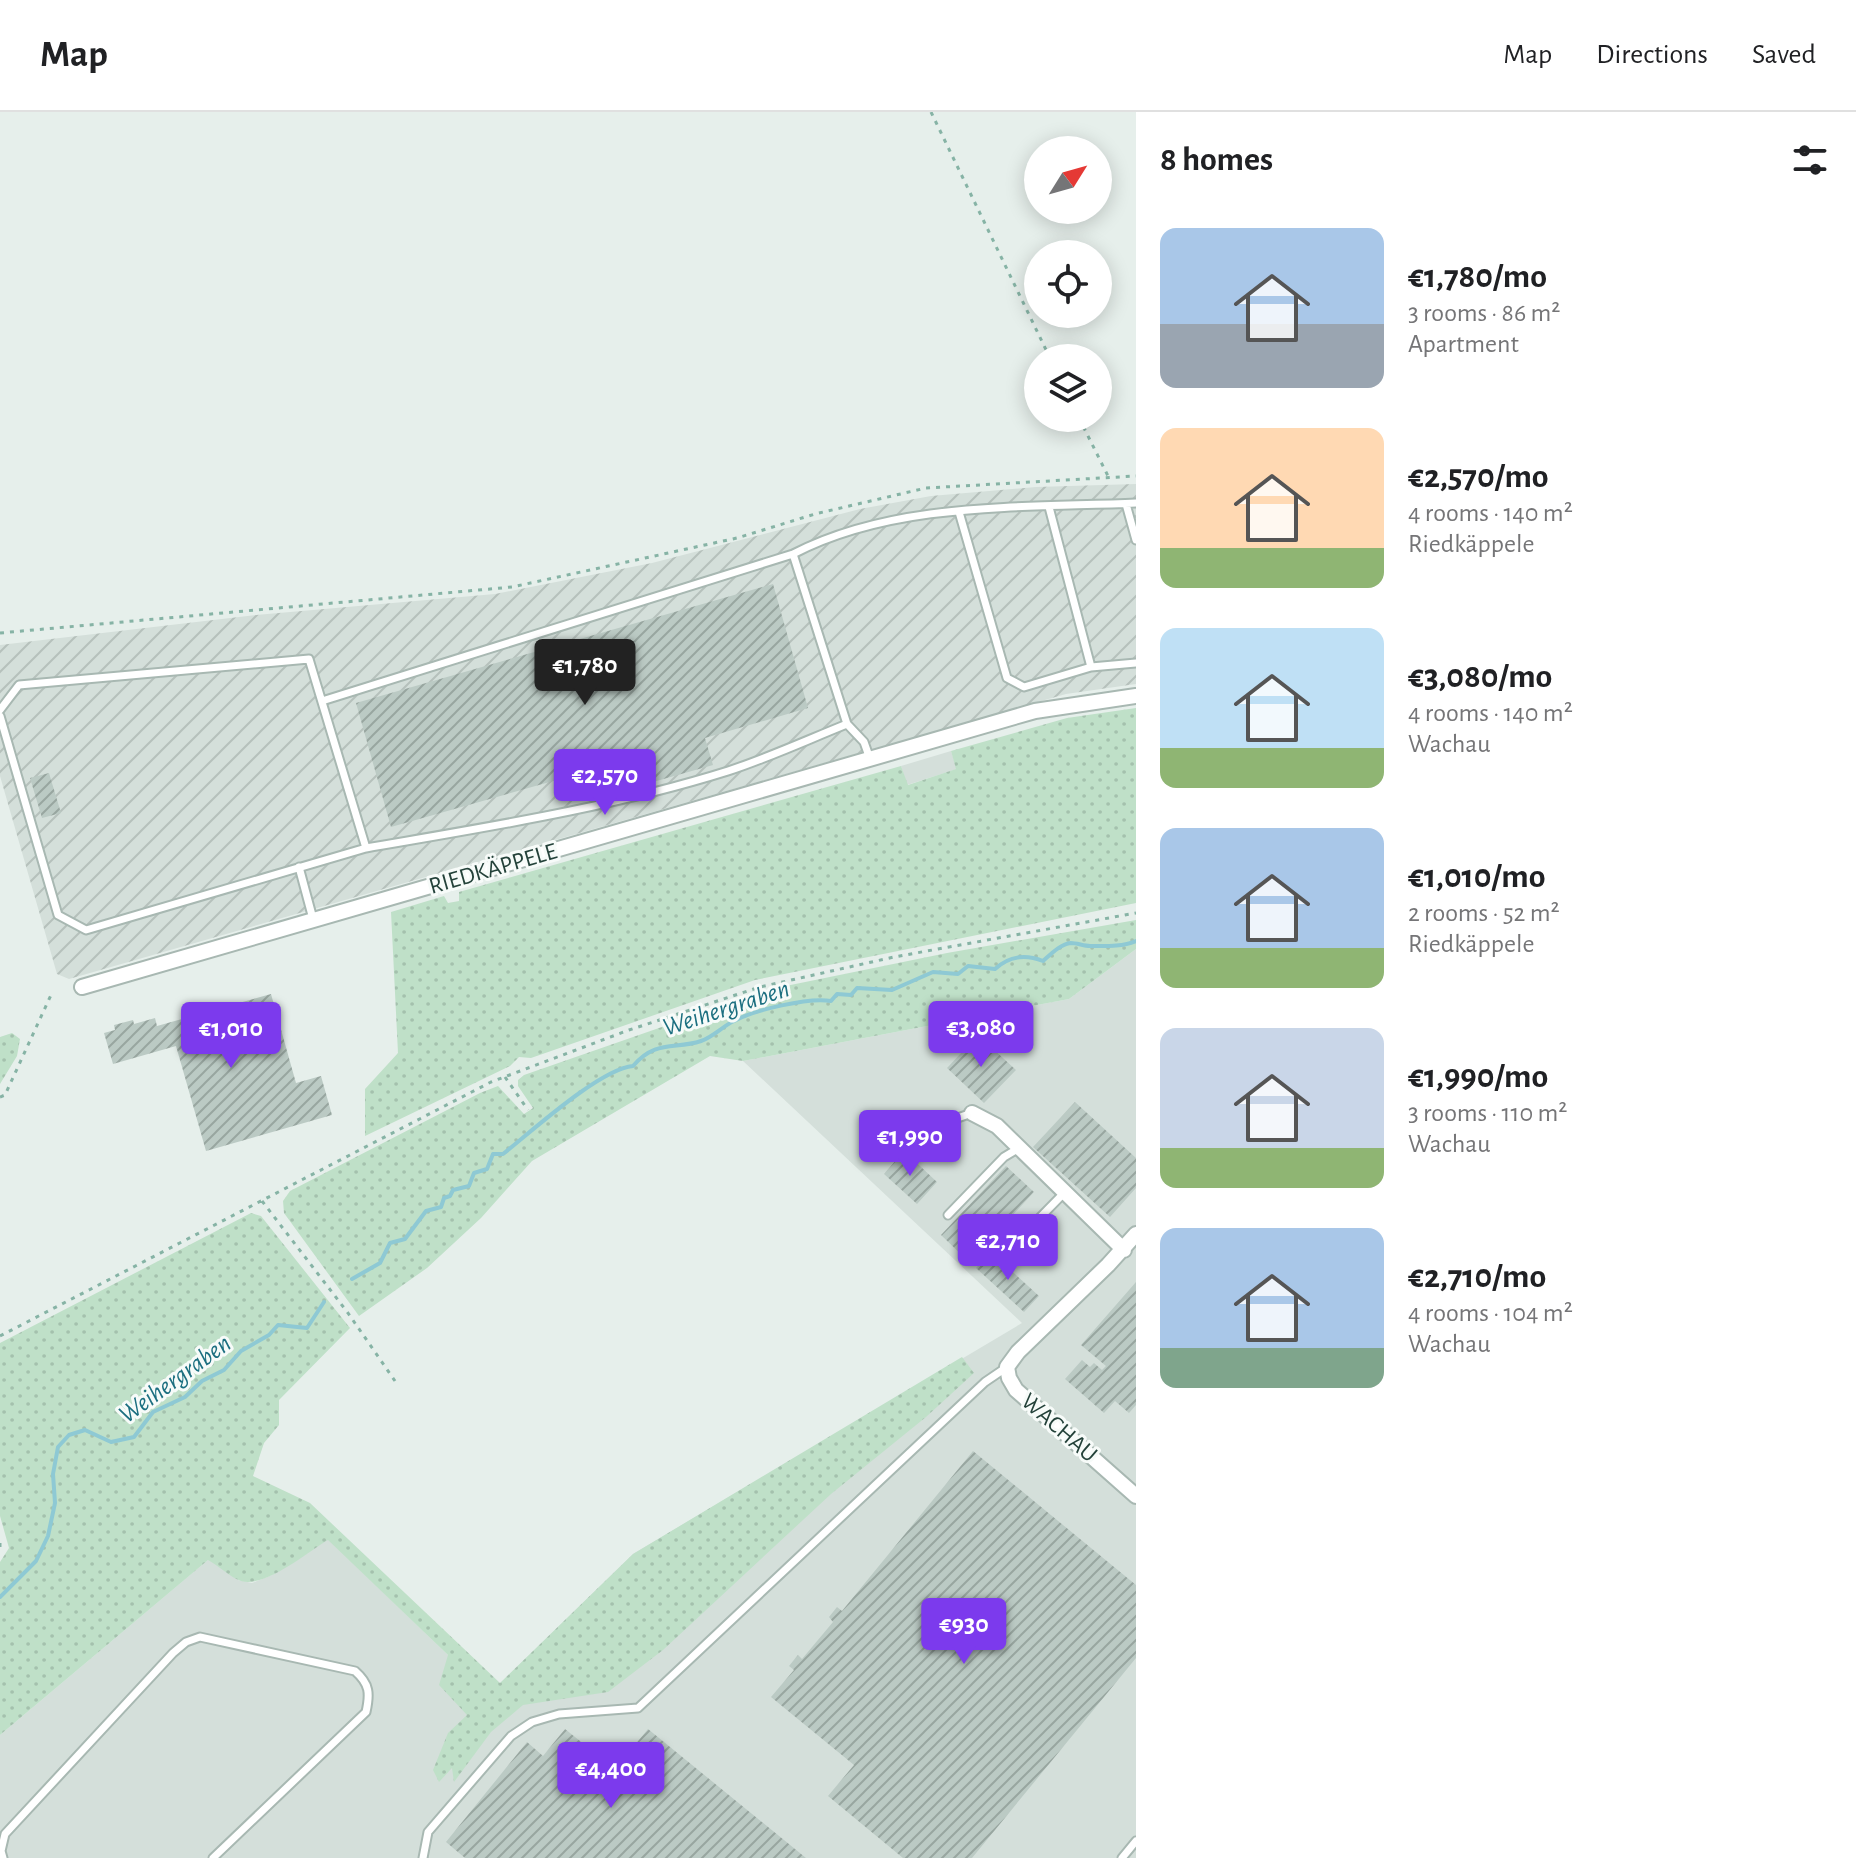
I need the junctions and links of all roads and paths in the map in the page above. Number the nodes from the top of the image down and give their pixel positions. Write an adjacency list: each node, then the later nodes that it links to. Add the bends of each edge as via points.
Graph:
1 (931, 112): 2 (path)
2 (1043, 344)
3 (1086, 432): 4 (path)
4 (1108, 476): 5 (path); 12 (path, via 926,488 737,538 512,587)
5 (1136, 476)
6 (1136, 503): 7 (lane)
7 (1126, 504): 8 (lane); 10 (lane)
8 (1049, 507): 9 (lane); 14 (lane)
9 (959, 512): 11 (lane, via 894,518 823,538); 14 (lane, via 1007,678 1024,687)
10 (1136, 540)
11 (793, 554): 16 (lane); 19 (lane)
12 (0, 633)
13 (1136, 663): 14 (lane)
14 (1091, 667)
15 (1136, 696): 20 (street, RIEDKÄPPELE, via 1035,711)
16 (322, 701): 17 (lane, via 309,659 19,685); 21 (lane)
17 (0, 710)
18 (0, 716): 22 (lane, via 58,915 86,930)
19 (847, 724): 20 (lane, via 864,742); 21 (lane, via 731,770 654,792)
20 (870, 759): 24 (street, RIEDKÄPPELE)
21 (366, 848): 22 (lane)
22 (299, 867): 24 (lane)
23 (1136, 913): 27 (path, via 760,987)
24 (314, 920): 25 (street, RIEDKÄPPELE)
25 (82, 987)
26 (51, 995): 28 (path)
27 (505, 1077): 29 (path); 34 (path)
28 (0, 1097)
29 (528, 1110)
30 (972, 1113): 31 (lane, via 943,1123); 32 (street, via 997,1126)
31 (924, 1142)
32 (1019, 1148): 33 (street); 35 (lane)
33 (1065, 1192): 37 (lane); 38 (street)
34 (262, 1201): 39 (path); 41 (path)
35 (948, 1215)
36 (1136, 1234): 38 (street, WACHAU)
37 (1011, 1247)
38 (1124, 1250): 40 (street, WACHAU)
39 (0, 1336)
40 (1007, 1367): 42 (street, WACHAU, via 1016,1390); 46 (lane, via 638,1708 559,1714 511,1736 428,1832)
41 (395, 1381)
42 (1136, 1496)
43 (1136, 1841): 47 (lane)
44 (3, 1858): 45 (lane, via 5,1834 186,1642 200,1637 355,1671 370,1694 366,1712)
45 (213, 1858)
46 (423, 1858)
47 (1122, 1858)

